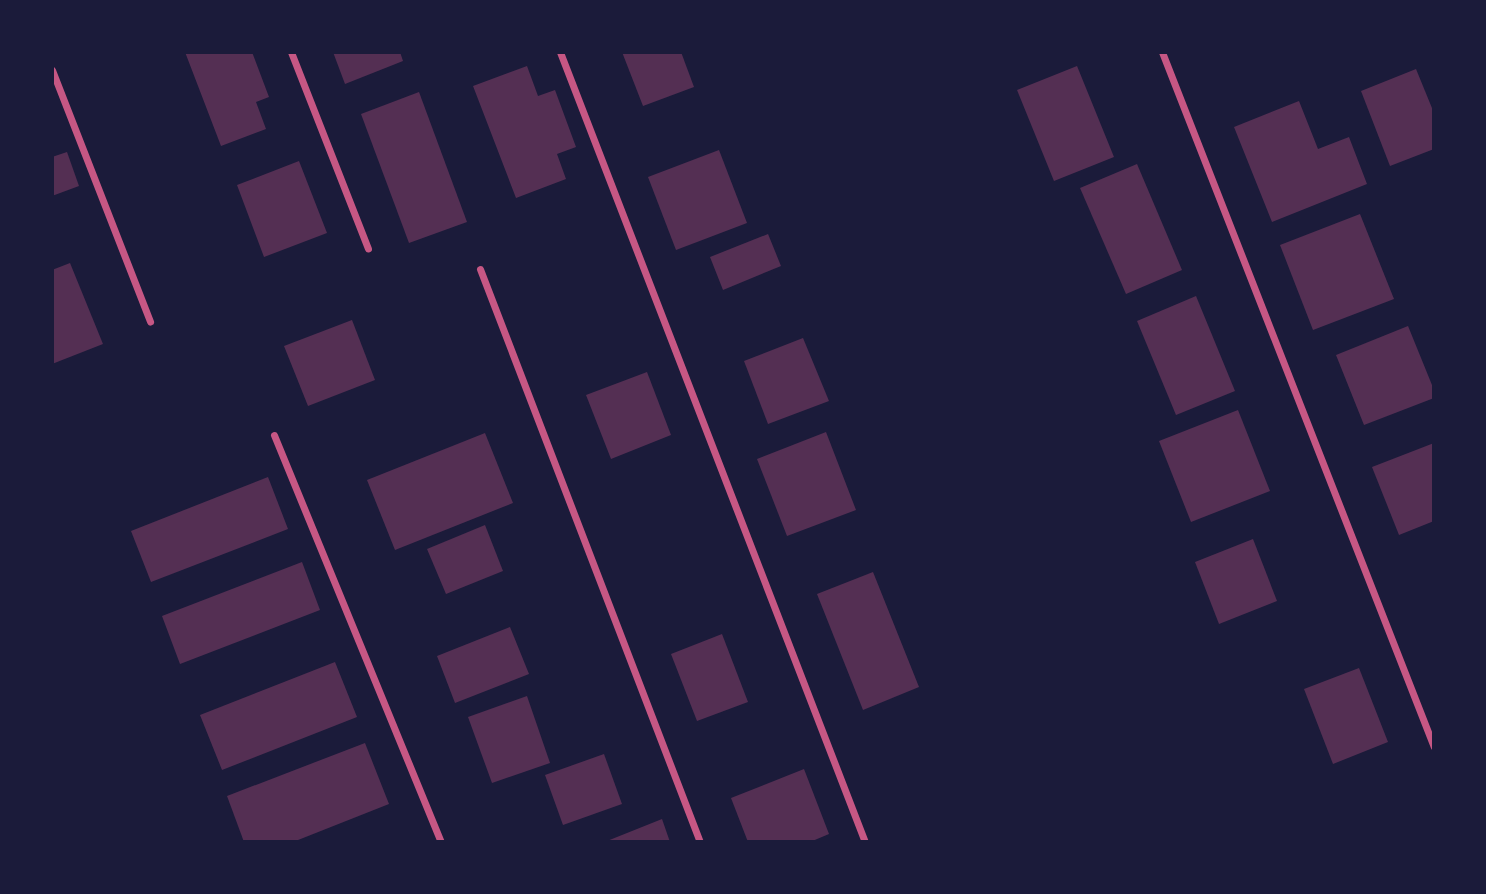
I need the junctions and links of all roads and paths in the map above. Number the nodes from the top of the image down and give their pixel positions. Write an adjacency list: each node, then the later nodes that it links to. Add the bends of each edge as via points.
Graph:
1 (291, 52): 5 (street)
2 (560, 52): 12 (street)
3 (1162, 52): 9 (street)
4 (52, 71): 7 (street)
5 (368, 247)
6 (480, 270): 11 (street)
7 (150, 321)
8 (274, 435): 10 (street)
9 (1433, 747)
10 (441, 842)
11 (700, 842)
12 (865, 842)

